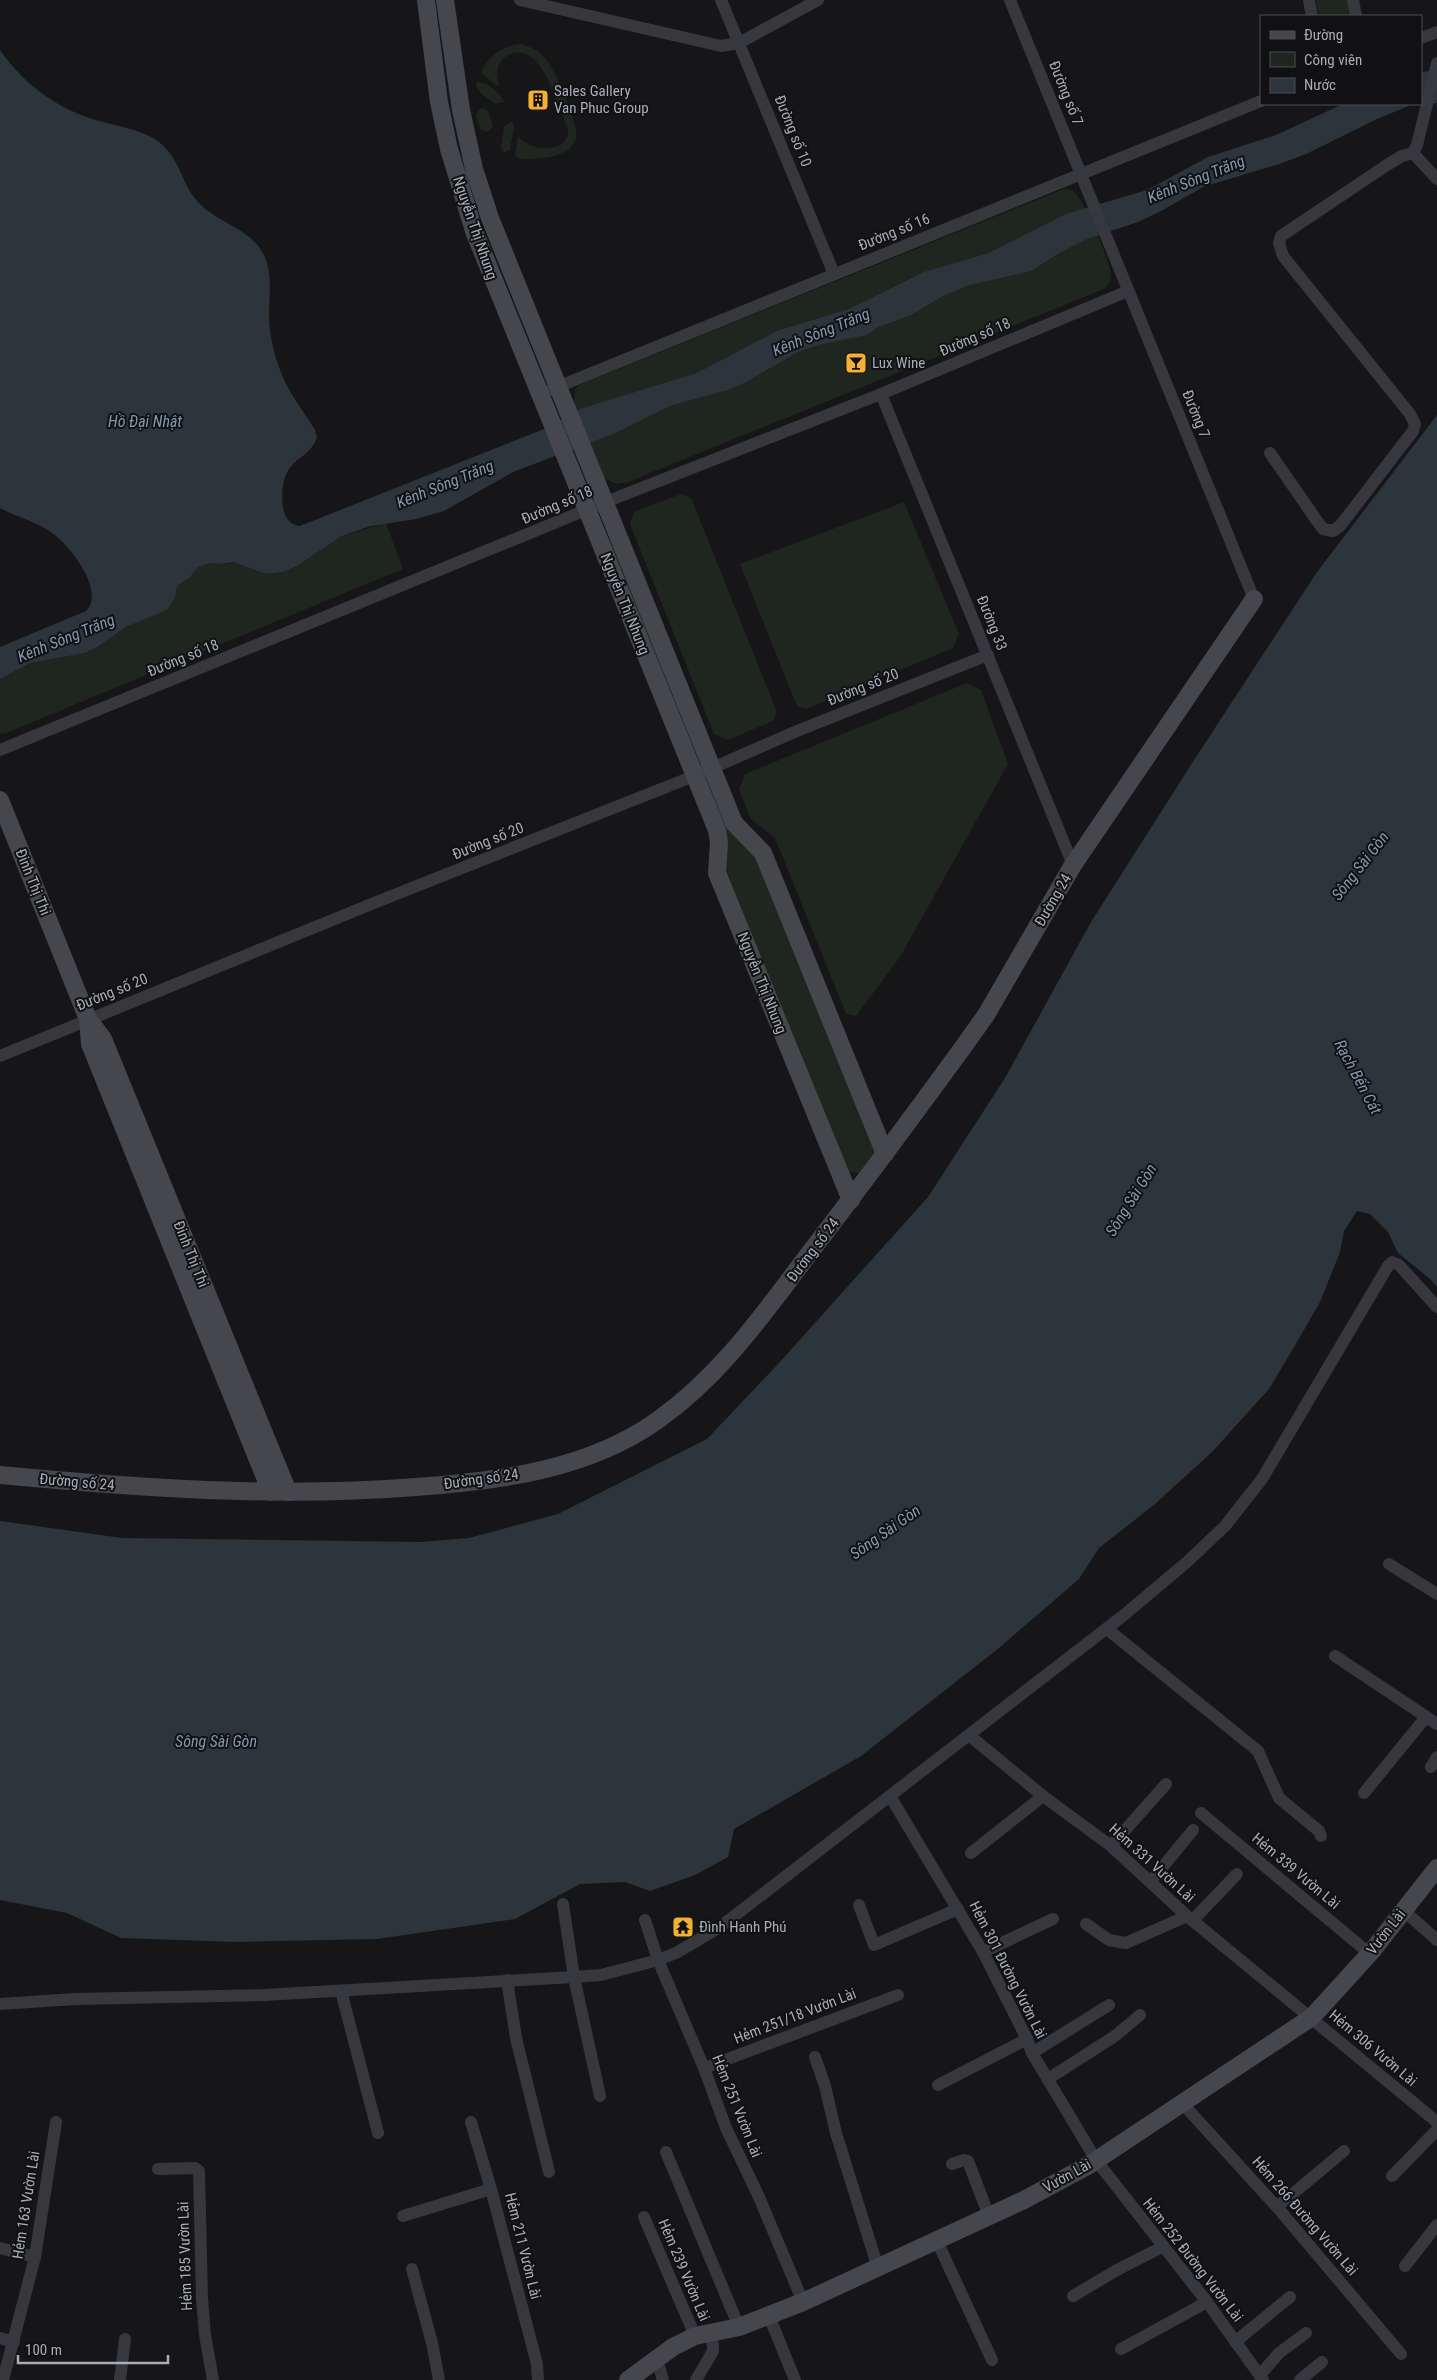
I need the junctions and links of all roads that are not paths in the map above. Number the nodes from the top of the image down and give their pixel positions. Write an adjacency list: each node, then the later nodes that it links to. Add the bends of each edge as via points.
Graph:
1 (426, 0): 23 (street, Nguyễn Thị Nhung, via 439,102 460,188)
2 (445, 0): 22 (street, Nguyễn Thị Nhung, via 452,62 474,169 507,265)
3 (520, 0): 13 (street, via 702,43 721,46)
4 (721, 0): 13 (street, Đường số 10)
5 (818, 0): 13 (street)
6 (1010, 0): 17 (street, Đường số 7)
7 (1308, 0): 9 (street)
8 (1353, 0): 10 (street)
9 (1312, 15)
10 (1356, 15)
11 (1437, 32): 12 (street)
12 (1422, 38)
13 (739, 43): 20 (street, Đường số 10)
14 (1437, 63): 16 (street)
15 (1260, 101): 17 (street, Đường số 16)
16 (1413, 153): 18 (street); 25 (street, via 1387,165 1289,230 1281,236 1279,243 1283,256 1410,414 1416,424 1413,431 1333,531 1323,529)
17 (1081, 174): 19 (street, Đường số 7); 20 (street, Đường số 16)
18 (1437, 179)
19 (1108, 242): 21 (street, Đường 7)
20 (834, 274): 22 (street, Đường số 16)
21 (1128, 291): 24 (street, Đường số 18); 27 (street, Đường 7)
22 (557, 387): 23 (street, Đường số 16); 26 (street, Nguyễn Thị Nhung, via 584,452)
23 (540, 394): 26 (street, Nguyễn Thị Nhung, via 567,459)
24 (881, 394): 26 (street, Đường số 18); 28 (street, Đường 33)
25 (1270, 453)
26 (595, 506): 29 (street, Đường số 18); 30 (street, Nguyễn Thị Nhung); 31 (street, Nguyễn Thị Nhung)
27 (1254, 599): 33 (street, Đường 24)
28 (988, 655): 30 (street, Đường số 20); 33 (street, Đường 33)
29 (0, 750)
30 (712, 768): 31 (street, Đường số 20); 36 (street, Nguyễn Thị Nhung, via 734,823 763,853)
31 (694, 776): 34 (street, Đường số 20); 37 (street, Nguyễn Thị Nhung, via 717,830 717,874)
32 (0, 800): 34 (street, Đinh Thị Thi)
33 (1074, 865): 36 (street, Đường 24, via 986,1015)
34 (88, 1019): 35 (street, Đường số 20); 40 (street, Đinh Thị Thi, via 90,1044)
35 (0, 1056)
36 (885, 1154): 37 (street, Đường 24)
37 (851, 1200): 40 (street, Đường số 24, via 734,1352 688,1397 620,1444 592,1456 543,1469 458,1484)
38 (1437, 1306): 43 (street, via 1399,1265 1392,1262 1262,1479 1225,1526)
39 (0, 1475): 40 (street, Đường số 24, via 92,1484)
40 (279, 1492)
41 (1389, 1564): 42 (street)
42 (1437, 1594)
43 (1107, 1629): 47 (street); 54 (street, via 1258,1751 1279,1798)
44 (1335, 1656): 45 (street)
45 (1426, 1717): 46 (street); 49 (street)
46 (1437, 1724)
47 (970, 1736): 50 (street); 51 (street, Hẻm 331 Vườn Lài)
48 (1166, 1784): 55 (street)
49 (1364, 1793)
50 (890, 1796): 62 (street, Hẻm 301 Đường Vườn Lài); 71 (street, via 720,1927)
51 (1043, 1796): 55 (street, Hẻm 331 Vườn Lài); 56 (street)
52 (1201, 1813): 70 (street, Hẻm 339 Vườn Lài)
53 (1193, 1830): 59 (street)
54 (1321, 1836)
55 (1112, 1846): 59 (street, Hẻm 331 Vườn Lài)
56 (971, 1853)
57 (1437, 1868): 63 (street, Vườn Lài)
58 (1237, 1874): 64 (street)
59 (1151, 1881): 64 (street, Hẻm 331 Vườn Lài)
60 (563, 1904): 72 (street)
61 (859, 1905): 62 (street, via 874,1946)
62 (958, 1909): 69 (street, Hẻm 301 Đường Vườn Lài)
63 (1403, 1910): 68 (street); 70 (street, Vườn Lài)
64 (1190, 1918): 67 (street, via 1126,1943 1108,1940); 79 (street, Hẻm 331 Vườn Lài)
65 (1053, 1919): 69 (street)
66 (645, 1920): 71 (street, Hẻm 251 Vườn Lài)
67 (1086, 1924)
68 (1437, 1940)
69 (983, 1952): 80 (street, Hẻm 301 Đường Vườn Lài)
70 (1370, 1954): 79 (street, Vườn Lài)
71 (658, 1960): 72 (street, via 601,1975); 83 (street, Hẻm 251 Vườn Lài)
72 (574, 1977): 73 (street); 86 (street)
73 (507, 1980): 74 (street); 98 (street, via 516,2038)
74 (341, 1991): 76 (street); 92 (street)
75 (898, 1995): 83 (street, Hẻm 251/18 Vườn Lài)
76 (0, 2004)
77 (1109, 2005): 81 (street)
78 (1140, 2015): 84 (street, via 1115,2036)
79 (1312, 2017): 87 (street, Vườn Lài); 90 (street, Hẻm 306 Vườn Lài)
80 (1027, 2039): 81 (street, Hẻm 301 Đường Vườn Lài); 85 (street)
81 (1032, 2053): 84 (street, Hẻm 301 Đường Vườn Lài)
82 (815, 2057): 111 (street)
83 (704, 2068): 115 (street, Hẻm 251 Vườn Lài, via 726,2128)
84 (1048, 2079): 95 (street, Hẻm 301 Đường Vườn Lài)
85 (938, 2085)
86 (600, 2096)
87 (1182, 2103): 95 (street, Vườn Lài); 101 (street, Hẻm 266 Đường Vườn Lài)
88 (56, 2122): 109 (street, Hẻm 163 Vườn Lài)
89 (471, 2122): 100 (street, Hẻm 211 Vườn Lài)
90 (1437, 2122)
91 (1437, 2130): 99 (street)
92 (378, 2133)
93 (1344, 2151): 101 (street)
94 (666, 2152): 118 (street)
95 (1096, 2160): 103 (street, Vườn Lài); 107 (street, Hẻm 252 Đường Vườn Lài)
96 (952, 2164): 103 (street, via 968,2161)
97 (158, 2169): 133 (street, Hẻm 185 Vườn Lài, via 195,2168 199,2171 202,2298)
98 (549, 2172)
99 (1392, 2176)
100 (492, 2189): 102 (street); 135 (street, Hẻm 211 Vườn Lài, via 537,2364)
101 (1277, 2207): 126 (street, Hẻm 266 Đường Vườn Lài)
102 (403, 2216)
103 (989, 2216): 106 (street, Vườn Lài)
104 (644, 2217): 120 (street, Hẻm 239 Vườn Lài)
105 (1437, 2225): 110 (street)
106 (937, 2241): 111 (street, Vườn Lài); 128 (street)
107 (1162, 2247): 113 (street); 116 (street, Hẻm 252 Đường Vườn Lài)
108 (0, 2248): 109 (street)
109 (35, 2257): 123 (street, Hẻm 163 Vườn Lài)
110 (1405, 2266)
111 (878, 2268): 115 (street, Vườn Lài)
112 (412, 2269): 134 (street)
113 (1072, 2296)
114 (1290, 2297): 124 (street)
115 (803, 2302): 117 (street, Vườn Lài)
116 (1207, 2302): 124 (street, Hẻm 252 Đường Vườn Lài); 125 (street)
117 (769, 2316): 118 (street, Vườn Lài); 139 (street)
118 (739, 2327): 120 (street, Vườn Lài)
119 (1306, 2333): 130 (street, via 1279,2353)
120 (704, 2334): 127 (street, Vườn Lài, via 673,2348); 138 (street, via 713,2351)
121 (0, 2338): 123 (street)
122 (125, 2339): 132 (street)
123 (14, 2342): 131 (street, Hẻm 163 Vườn Lài)
124 (1236, 2342): 130 (street, Hẻm 252 Đường Vườn Lài)
125 (1120, 2349)
126 (1401, 2354)
127 (657, 2360): 136 (street, Vườn Lài); 137 (street)
128 (992, 2360)
129 (1322, 2362): 140 (street)
130 (1262, 2377)
131 (3, 2380)
132 (120, 2380)
133 (213, 2380)
134 (439, 2380)
135 (538, 2380)
136 (628, 2380)
137 (663, 2380)
138 (696, 2380)
139 (795, 2380)
140 (1300, 2380)

